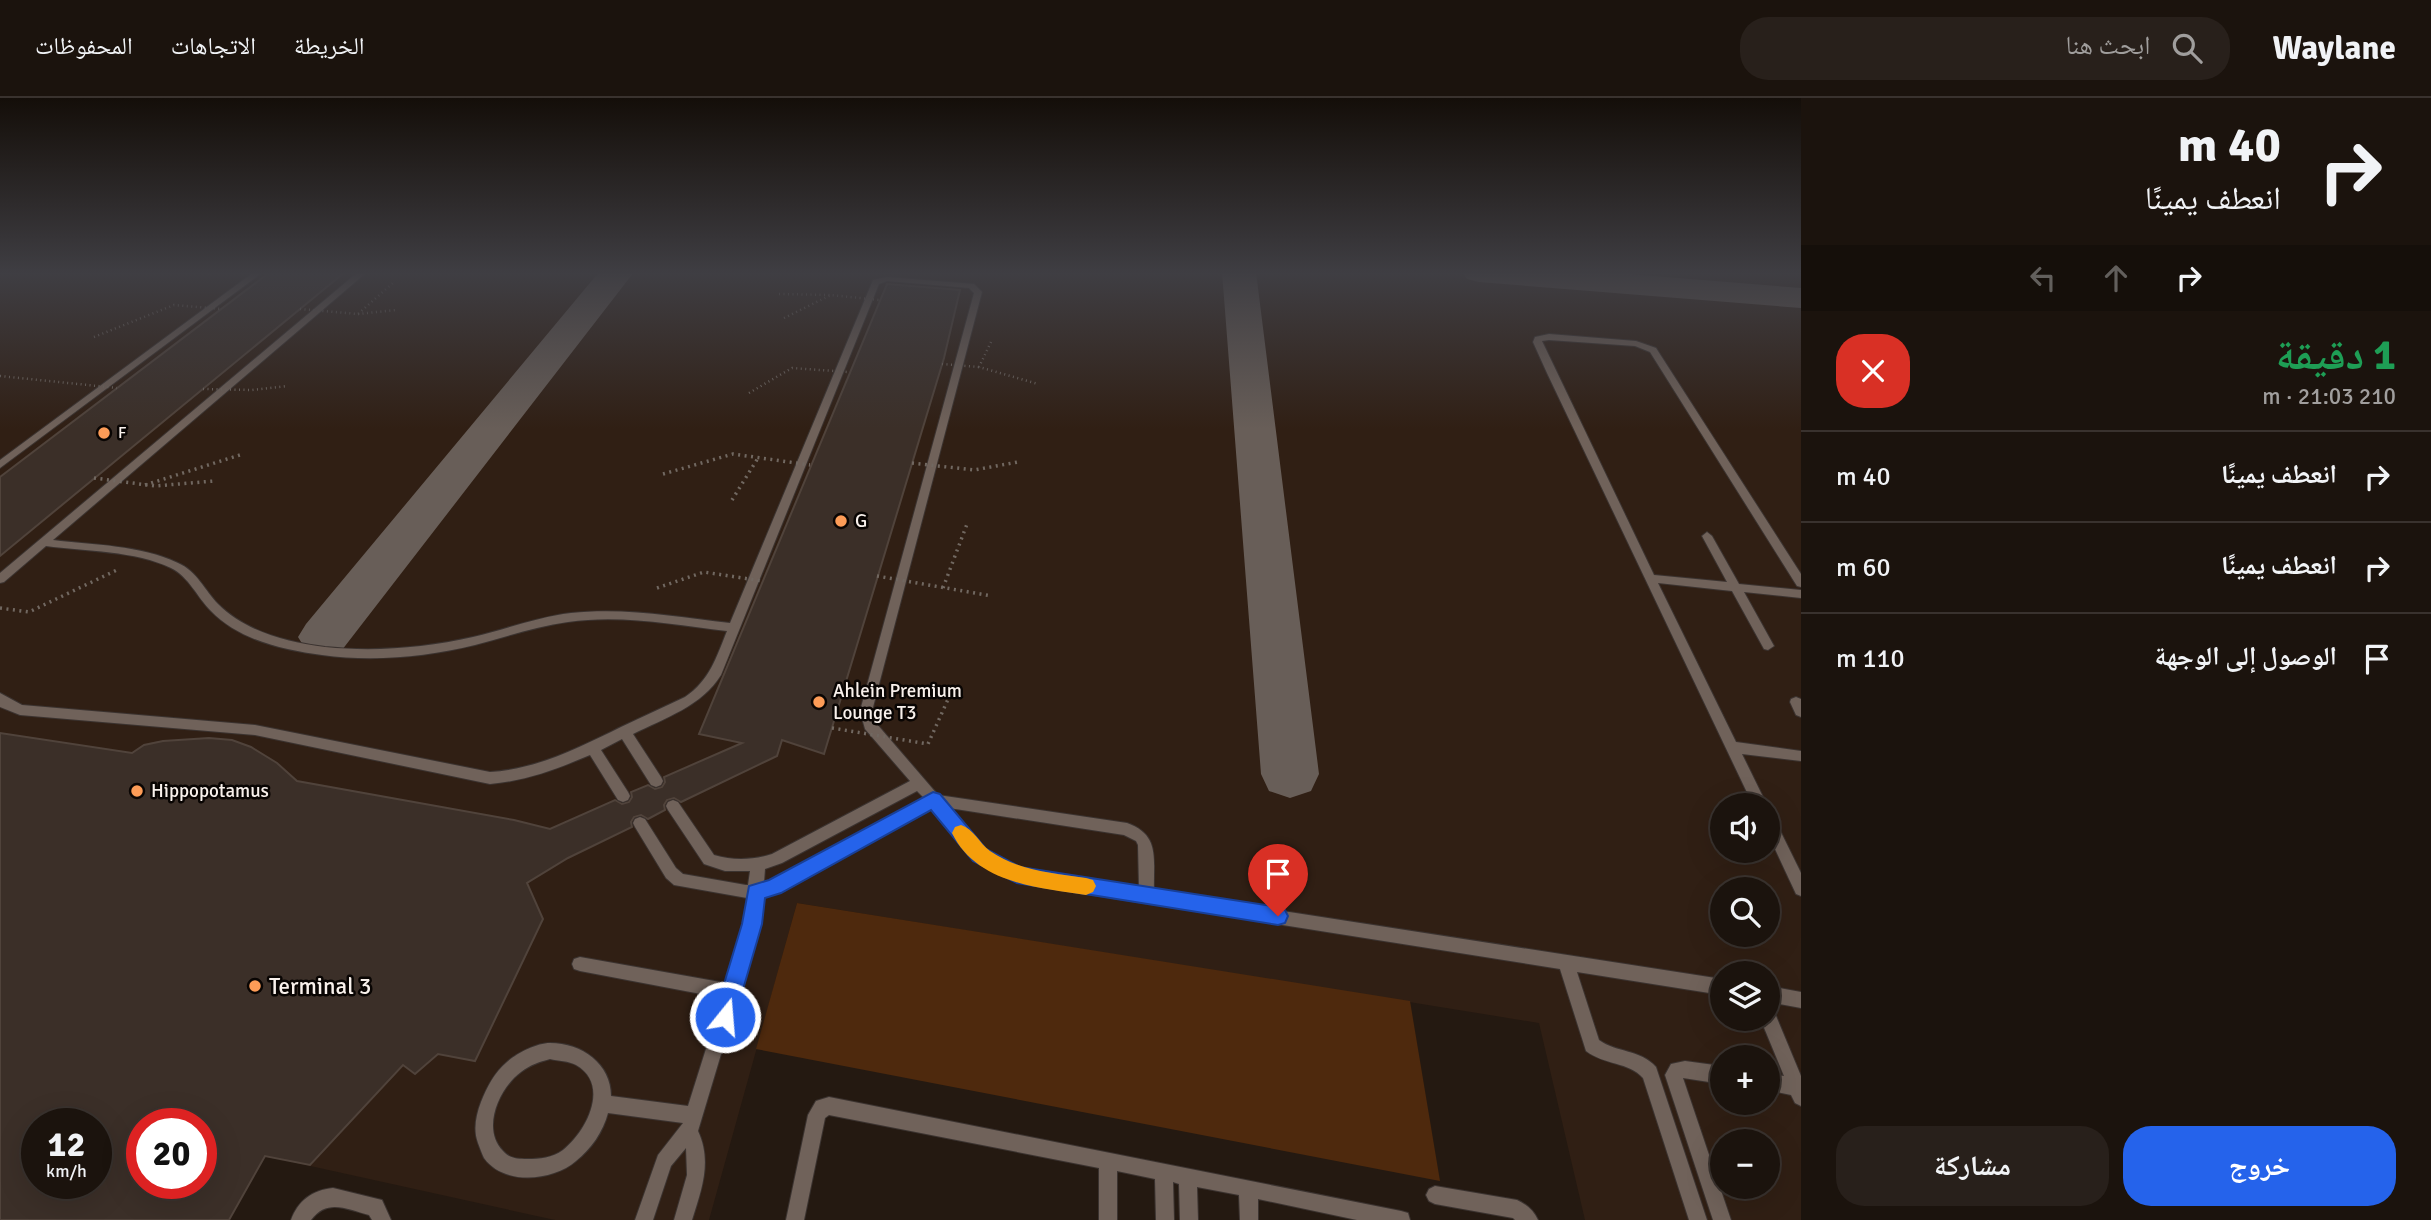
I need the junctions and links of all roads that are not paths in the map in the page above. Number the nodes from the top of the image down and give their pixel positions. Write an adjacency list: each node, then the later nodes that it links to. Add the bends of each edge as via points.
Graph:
1 (189, 324): 5 (lane)
2 (301, 324): 7 (lane)
3 (859, 324): 13 (lane)
4 (968, 324): 21 (lane, via 866,711 870,725)
5 (0, 465)
6 (1707, 536): 11 (lane)
7 (43, 542): 9 (lane); 13 (lane, via 165,562 186,572 216,609 241,627 277,641 322,650 376,653 428,649 595,615)
8 (1650, 578): 10 (lane, via 1550,373 1538,339 1636,344 1653,350); 11 (lane); 18 (lane)
9 (0, 579)
10 (1801, 583)
11 (1736, 587): 12 (lane); 14 (lane)
12 (1801, 594)
13 (734, 628): 16 (lane, via 715,675 701,692)
14 (1768, 646)
15 (0, 698): 17 (lane, via 20,710 255,730 490,778 525,774)
16 (624, 731): 17 (lane); 20 (lane)
17 (592, 747): 23 (lane)
18 (1732, 747): 19 (lane); 22 (lane)
19 (1801, 756)
20 (656, 781)
21 (919, 783): 24 (lane); 28 (lane, via 777,859)
22 (1754, 793)
23 (623, 796)
24 (933, 800): 30 (lane, via 774,887); 31 (lane, via 980,855 1002,869 1030,878); 31 (lane, via 1127,829 1145,844)
25 (673, 806): 28 (lane, via 709,860)
26 (640, 823): 30 (lane, via 679,880)
27 (1780, 845): 29 (lane)
28 (758, 864): 30 (lane)
29 (1801, 889)
30 (756, 892): 35 (lane, via 752,924)
31 (1147, 895): 32 (lane)
32 (1566, 962): 34 (lane); 60 (lane, via 1592,1045 1601,1052 1638,1061 1650,1073)
33 (580, 964): 35 (lane)
34 (1710, 985)
35 (732, 992): 43 (lane)
36 (1780, 996): 37 (lane)
37 (1801, 1000)
38 (1774, 1031): 41 (lane)
39 (1710, 1073): 61 (lane, via 1685,1069 1674,1075)
40 (1780, 1085): 41 (lane)
41 (1800, 1091)
42 (603, 1104): 42 (lane, via 596,1069 584,1058 568,1051 531,1056 513,1067 488,1101 486,1140 495,1156 509,1167 528,1171 548,1167 585,1143); 43 (lane)
43 (691, 1124): 51 (lane, via 664,1161); 52 (lane, via 698,1164)
44 (1108, 1161): 45 (lane); 53 (lane, via 822,1107); 54 (lane)
45 (1164, 1172): 46 (lane); 55 (lane)
46 (1188, 1177): 47 (lane); 56 (lane)
47 (1248, 1188): 57 (lane); 58 (lane)
48 (1435, 1195): 59 (lane, via 1517,1209)
49 (300, 1220): 50 (lane, via 313,1202 325,1196 375,1207)
50 (382, 1220)
51 (644, 1220)
52 (683, 1220)
53 (795, 1220)
54 (1108, 1220)
55 (1165, 1220)
56 (1189, 1220)
57 (1249, 1220)
58 (1401, 1220)
59 (1530, 1220)
60 (1699, 1220)
61 (1722, 1220)

